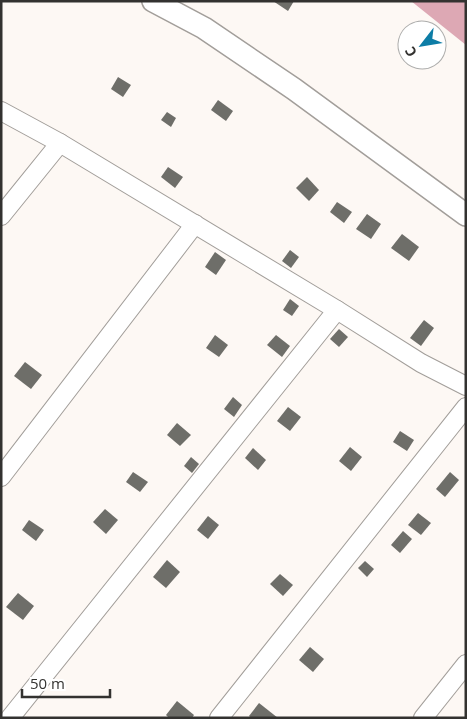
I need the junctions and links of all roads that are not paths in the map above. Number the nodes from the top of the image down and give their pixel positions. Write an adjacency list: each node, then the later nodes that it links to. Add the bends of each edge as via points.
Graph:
1 (153, 1): 4 (main road, via 204,28 294,89)
2 (1, 111): 3 (street)
3 (60, 143): 5 (street); 6 (street)
4 (466, 215)
5 (1, 216)
6 (195, 224): 7 (street); 10 (street)
7 (337, 310): 8 (street, via 420,363); 12 (street)
8 (466, 386)
9 (466, 407): 13 (street)
10 (1, 477)
11 (466, 664): 14 (street)
12 (10, 718)
13 (219, 718)
14 (423, 718)

